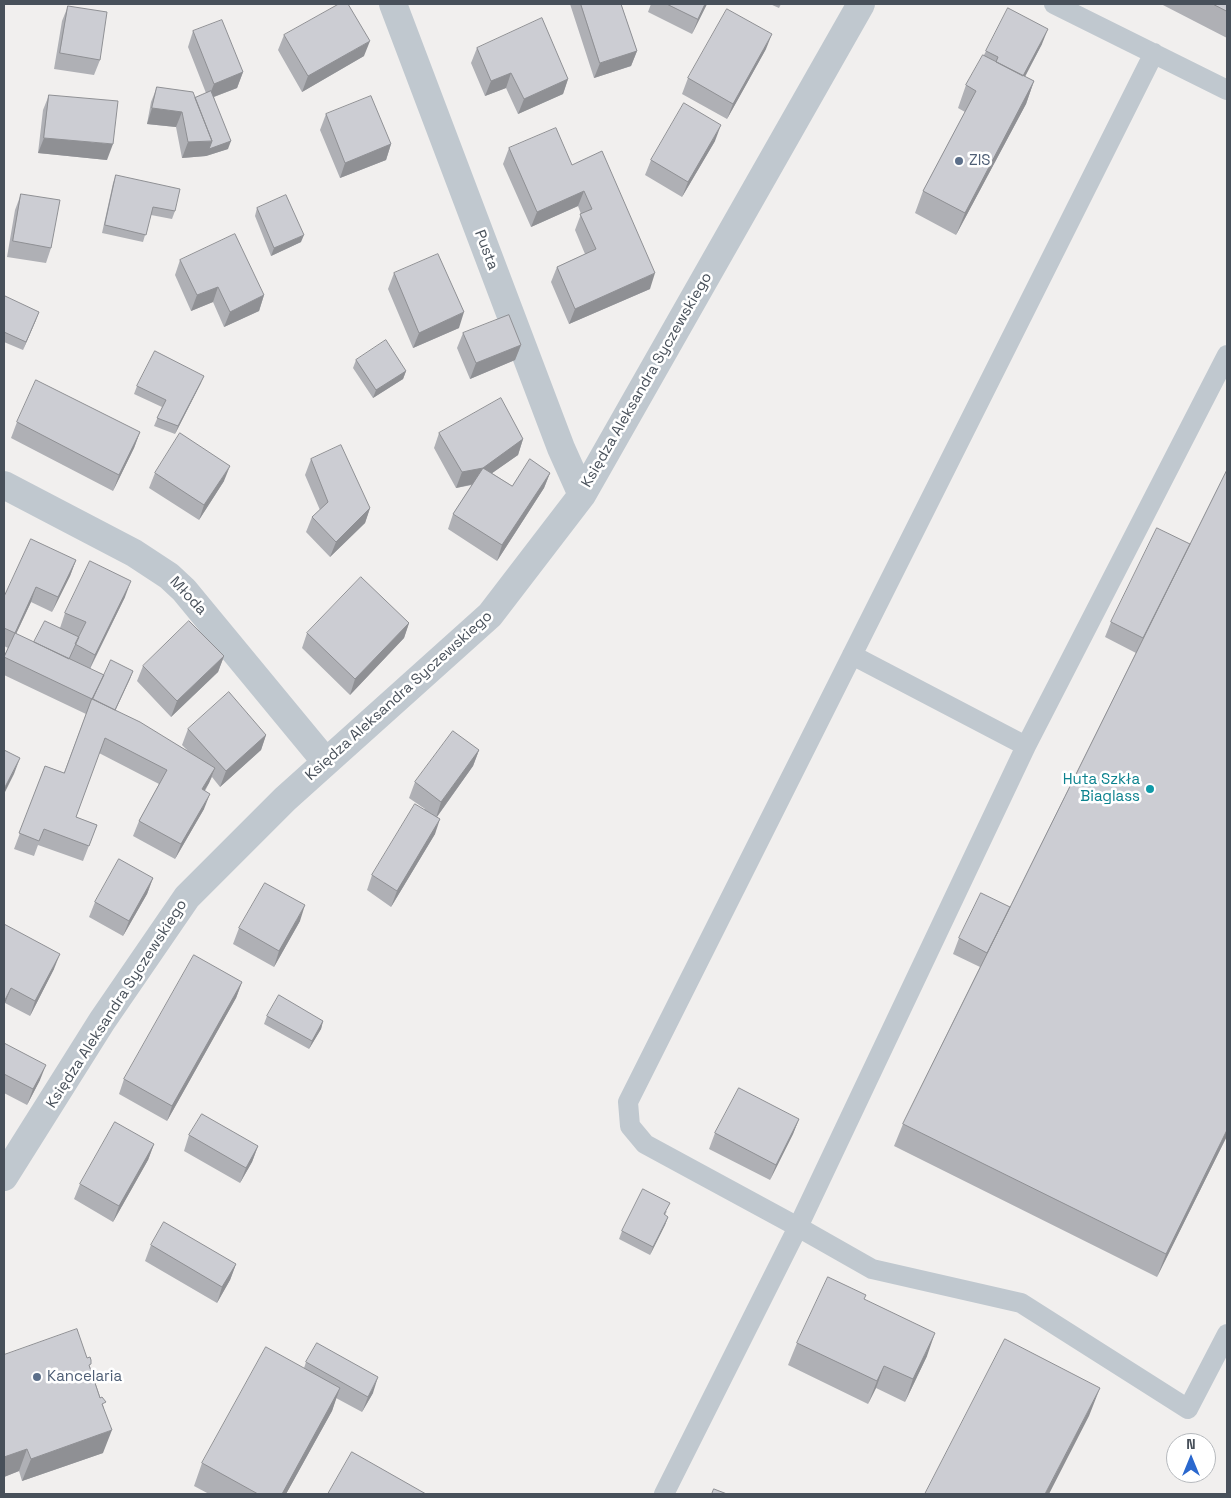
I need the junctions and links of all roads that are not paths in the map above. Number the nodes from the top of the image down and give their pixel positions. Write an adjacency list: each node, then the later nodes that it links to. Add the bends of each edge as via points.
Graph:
1 (393, 4): 8 (street, Pusta, via 561,448)
2 (861, 4): 8 (street, Księdza Aleksandra Syczewskiego)
3 (1054, 4): 4 (lane)
4 (1154, 53): 5 (lane); 9 (lane)
5 (1227, 90)
6 (1227, 355): 10 (lane)
7 (4, 485): 11 (street, Młoda, via 134,553 170,576)
8 (582, 495): 11 (street, Księdza Aleksandra Syczewskiego, via 490,615)
9 (852, 655): 10 (lane); 13 (lane, via 628,1102 630,1126 645,1144)
10 (1026, 746): 13 (lane)
11 (326, 762): 12 (street, Księdza Aleksandra Syczewskiego, via 187,897 102,1021)
12 (4, 1177)
13 (798, 1227): 14 (lane, via 872,1269 1021,1303 1188,1409); 15 (lane)
14 (1227, 1334)
15 (664, 1494)

